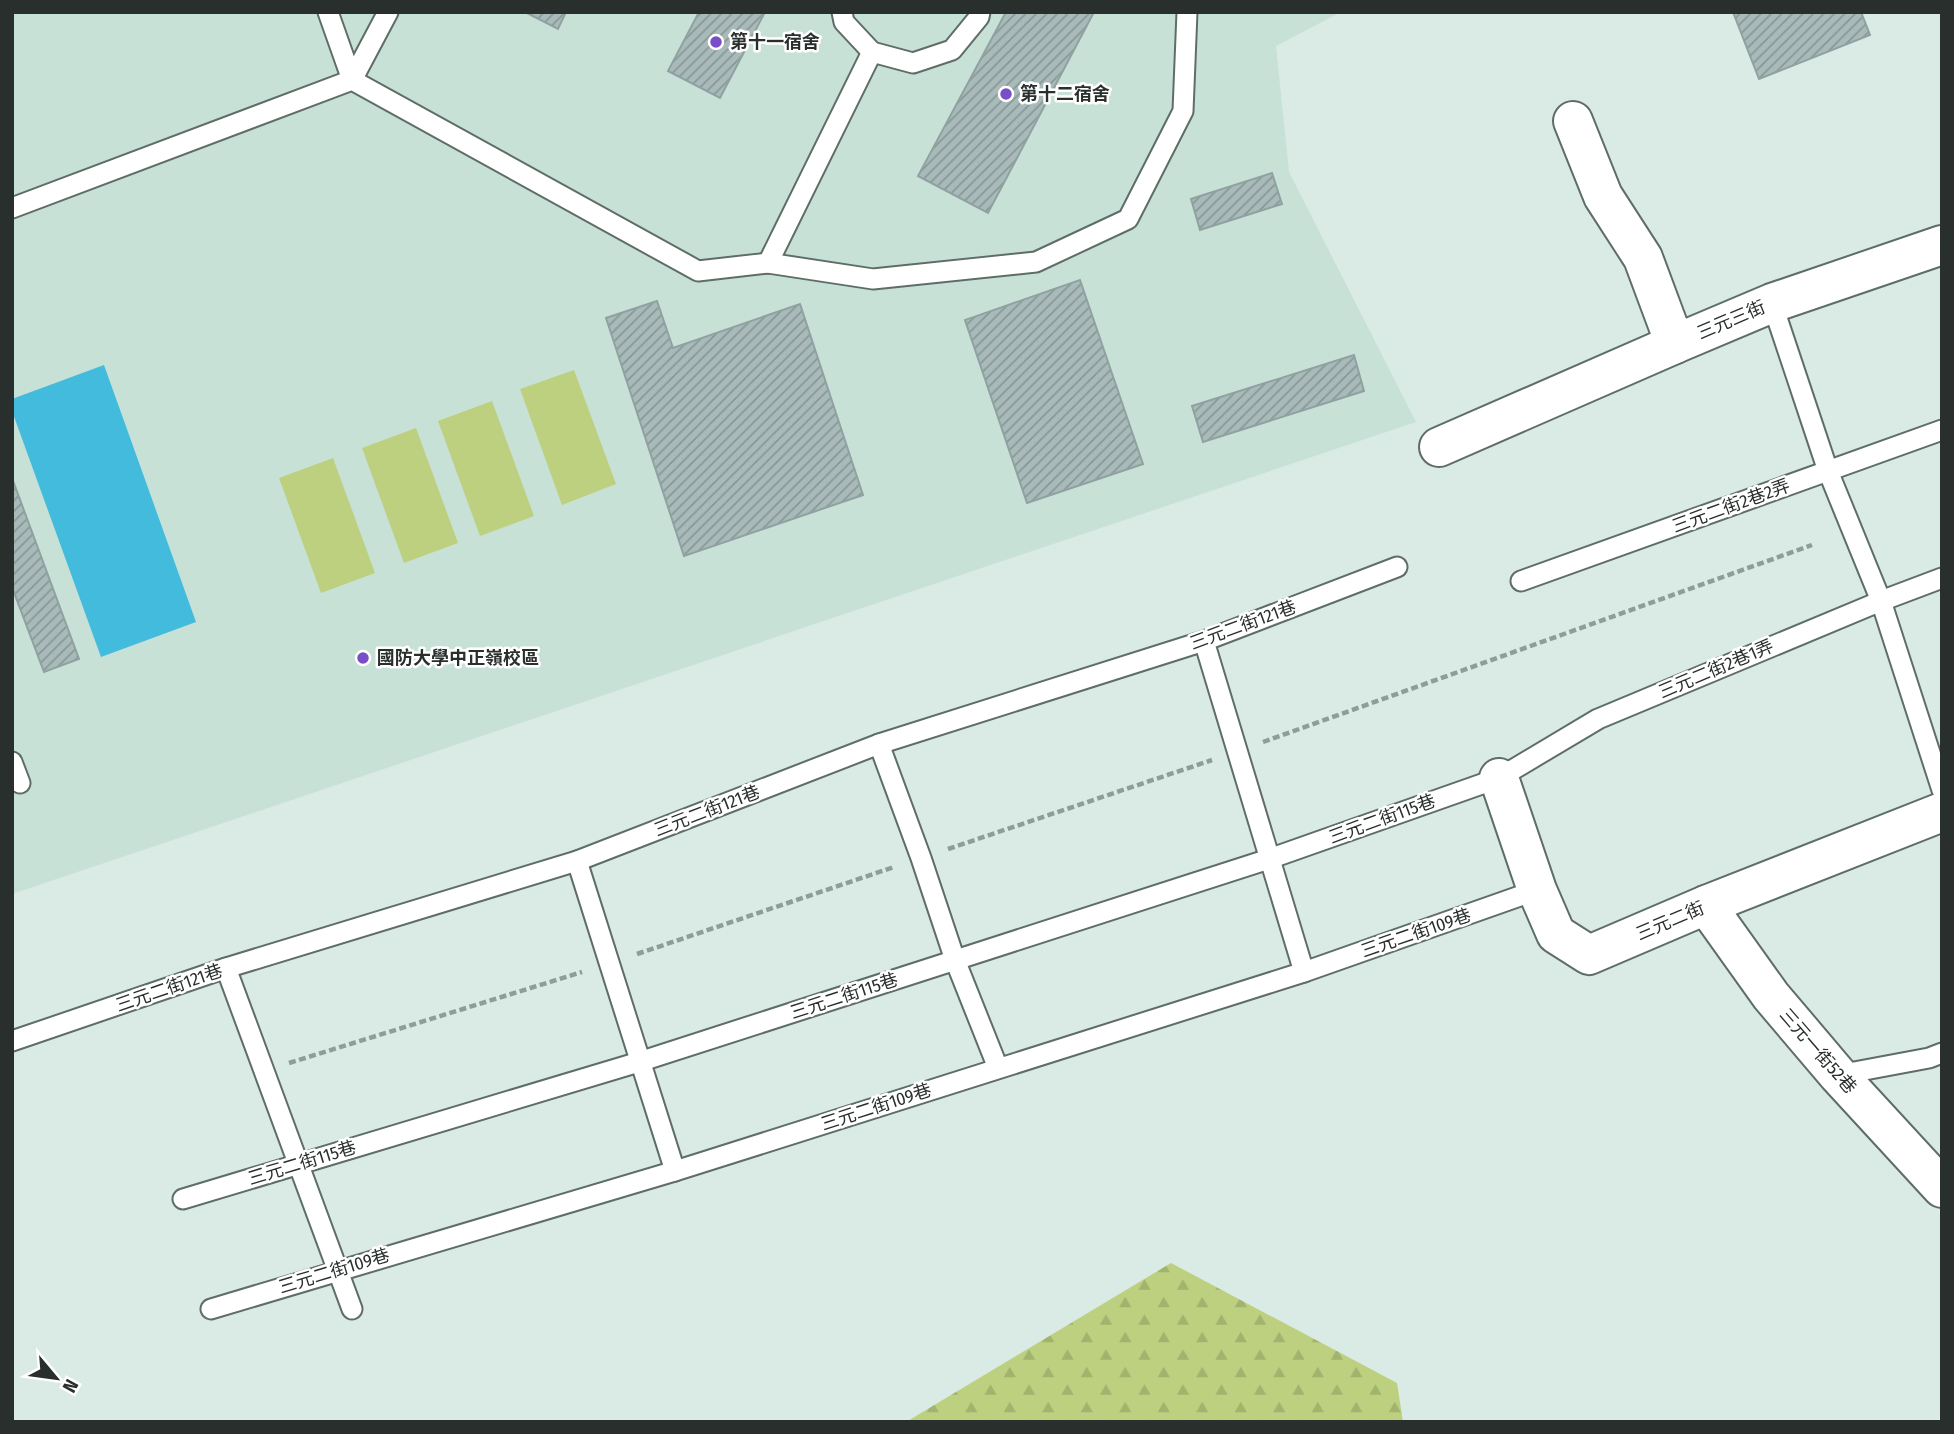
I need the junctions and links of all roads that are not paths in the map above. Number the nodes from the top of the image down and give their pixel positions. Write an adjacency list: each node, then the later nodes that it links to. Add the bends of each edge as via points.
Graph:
1 (328, 12): 7 (lane)
2 (388, 12): 7 (lane)
3 (842, 12): 6 (lane, via 844,22)
4 (980, 12): 6 (lane, via 952,50 913,63)
5 (1188, 12): 11 (lane, via 1183,111 1128,219 1036,262 873,279)
6 (872, 52): 11 (lane)
7 (352, 80): 9 (lane); 11 (lane, via 698,271)
8 (1573, 121): 13 (street, 三元三街, via 1603,196 1643,258)
9 (12, 208)
10 (1942, 245): 12 (street, 三元三街)
11 (768, 263)
12 (1772, 303): 13 (street, 三元三街); 16 (lane)
13 (1675, 344): 15 (street)
14 (1942, 430): 16 (lane, 三元二街2巷2弄)
15 (1439, 447)
16 (1828, 471): 19 (lane, 三元二街2巷2弄); 20 (lane)
17 (1397, 567): 21 (lane, 三元二街121巷)
18 (1942, 578): 20 (lane, 三元二街2巷1弄)
19 (1521, 581)
20 (1881, 601): 24 (lane, 三元二街2巷1弄, via 1598,719); 26 (lane)
21 (1203, 641): 22 (lane, 三元二街121巷); 28 (lane)
22 (880, 744): 29 (lane, 三元二街121巷); 32 (lane)
23 (12, 762): 25 (lane)
24 (1499, 778): 28 (lane, 三元二街115巷); 30 (street, 三元二街)
25 (20, 783)
26 (1942, 790)
27 (1942, 812): 31 (street, 三元二街)
28 (1269, 859): 32 (lane, 三元二街115巷); 34 (lane)
29 (577, 861): 33 (lane, 三元二街121巷); 37 (lane)
30 (1537, 890): 31 (street, 三元二街, via 1556,934 1589,955); 34 (lane, 三元二街109巷)
31 (1706, 905): 39 (street, 三元一街52巷, via 1771,996)
32 (955, 960): 37 (lane, 三元二街115巷); 38 (lane)
33 (226, 968): 35 (lane, 三元二街121巷); 40 (lane)
34 (1304, 972): 38 (lane, 三元二街109巷)
35 (12, 1041)
36 (1942, 1052): 39 (lane)
37 (639, 1062): 40 (lane, 三元二街115巷); 41 (lane)
38 (998, 1068): 41 (lane, 三元二街109巷)
39 (1838, 1075): 42 (street, 三元一街52巷)
40 (299, 1163): 43 (lane, 三元二街115巷); 44 (lane)
41 (675, 1171): 44 (lane, 三元二街109巷)
42 (1942, 1188)
43 (183, 1199)
44 (337, 1269): 45 (lane, 三元二街109巷); 46 (lane)
45 (211, 1308)
46 (352, 1309)

